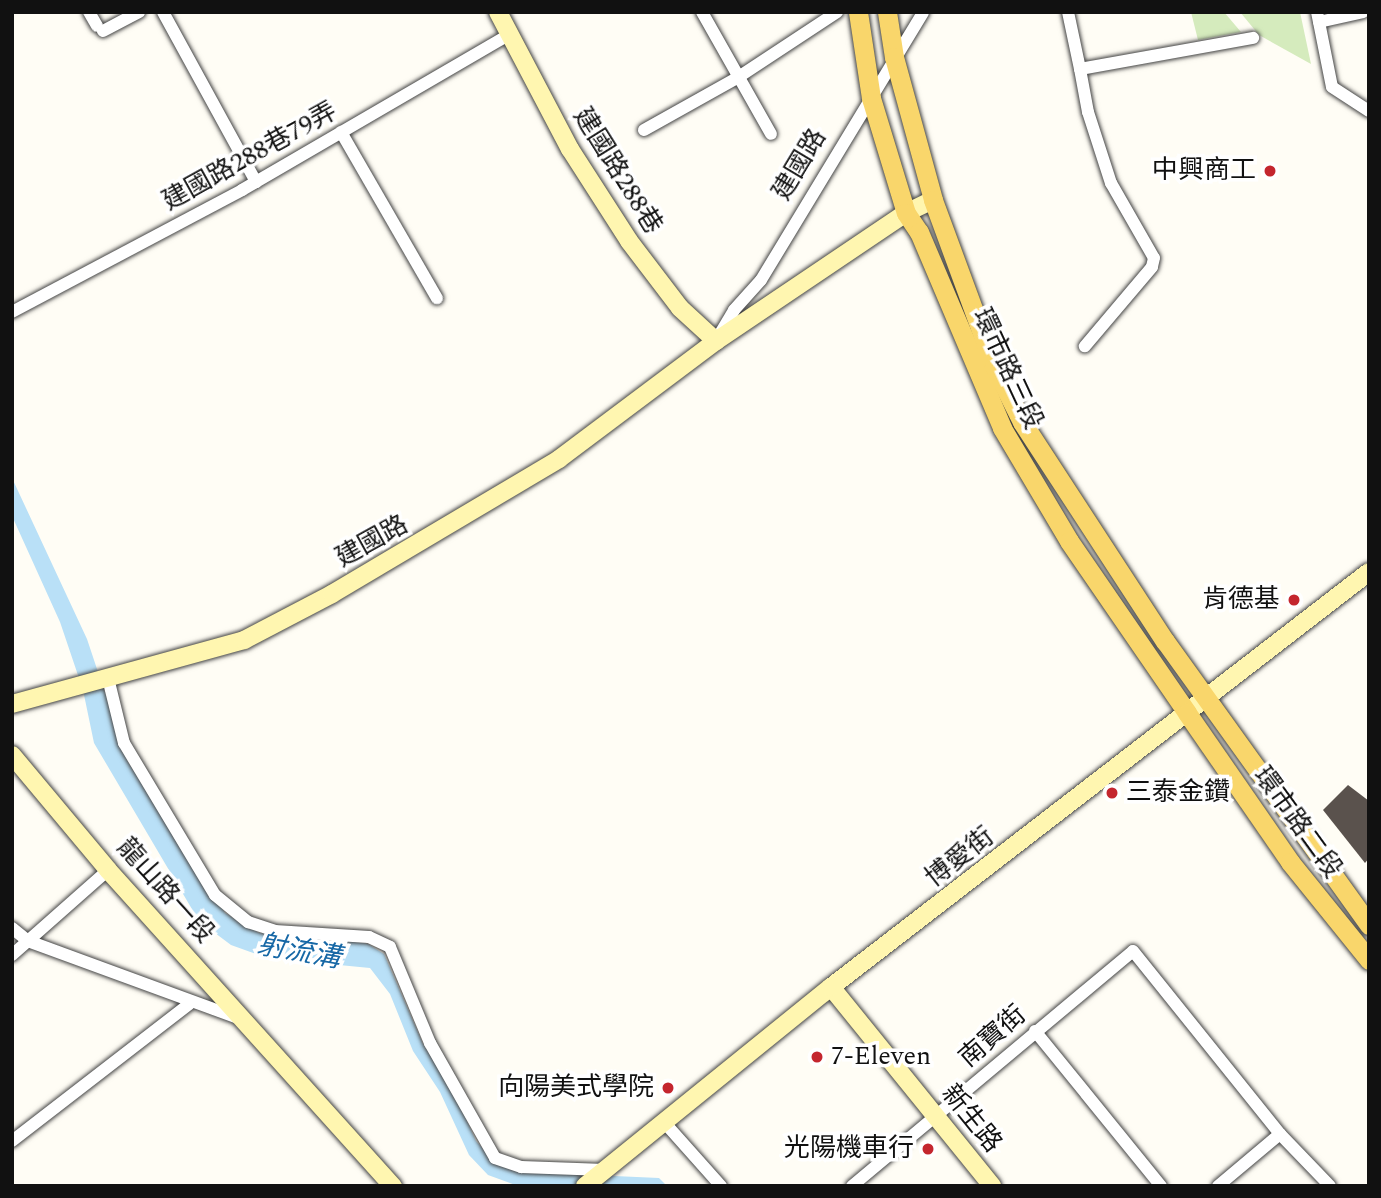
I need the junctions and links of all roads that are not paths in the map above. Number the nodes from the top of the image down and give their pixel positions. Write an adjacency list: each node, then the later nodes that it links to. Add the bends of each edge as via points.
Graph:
1 (89, 12): 2 (street, via 100,29)
2 (139, 12)
3 (163, 12): 23 (street)
4 (498, 12): 13 (street, 建國路288巷)
5 (702, 12): 17 (street)
6 (837, 12): 17 (street)
7 (859, 12): 18 (main road, 環市路三段)
8 (887, 12): 15 (main road, 環市路三段)
9 (923, 12): 15 (street, 建國路)
10 (1068, 12): 16 (street)
11 (1363, 12): 12 (street)
12 (1318, 17): 19 (street, via 1332,87)
13 (507, 36): 21 (street, 建國路288巷79弄); 28 (street, 建國路288巷, via 570,149 629,241 680,308)
14 (1252, 38): 16 (street)
15 (894, 57): 18 (street, 建國路); 24 (main road, 環市路三段)
16 (1080, 69): 29 (street, via 1111,183 1154,258 1152,267)
17 (737, 78): 20 (street); 22 (street)
18 (871, 98): 25 (main road, 環市路三段); 28 (street, 建國路, via 761,279 734,310)
19 (1369, 111)
20 (644, 130)
21 (341, 132): 23 (street, 建國路288巷79弄); 26 (street)
22 (771, 134)
23 (256, 181): 27 (street, 建國路288巷79弄)
24 (933, 201): 25 (street, 建國路); 32 (main road, 環市路三段, via 993,366 1022,422)
25 (906, 213): 28 (street, 建國路); 34 (main road, 環市路三段, via 919,232 1002,428 1056,520)
26 (437, 298)
27 (12, 312)
28 (716, 341): 31 (street, 建國路, via 559,459 418,547 244,640)
29 (1085, 346)
30 (1369, 572): 32 (street, 博愛街)
31 (106, 678): 33 (street, 建國路); 50 (street, via 124,743 215,895 248,922 275,931 369,937 390,947 430,1043 495,1158 521,1167)
32 (1206, 699): 34 (street, 博愛街); 37 (main road, 環市路二段)
33 (12, 704)
34 (1187, 713): 41 (main road, 環市路二段, via 1290,862); 42 (street, 博愛街)
35 (13, 760): 36 (street, 龍山路一段)
36 (108, 870): 39 (street); 44 (street, 龍山路一段)
37 (1369, 925)
38 (12, 928): 39 (street)
39 (28, 941): 40 (street); 43 (street)
40 (12, 955)
41 (1369, 960)
42 (831, 987): 46 (street, 新生路); 47 (street, 博愛街)
43 (189, 1004): 44 (street); 49 (street)
44 (249, 1022): 51 (street, 龍山路一段)
45 (1035, 1031): 46 (street, 南寶街); 48 (street, 南寶街, via 1133,951); 55 (street)
46 (936, 1118): 53 (street, 南寶街); 54 (street, 新生路)
47 (664, 1122): 50 (street, 博愛街); 52 (street)
48 (1280, 1134): 56 (street); 57 (street)
49 (12, 1141)
50 (595, 1178)
51 (393, 1186)
52 (721, 1186)
53 (852, 1186)
54 (992, 1186)
55 (1161, 1186)
56 (1218, 1186)
57 (1330, 1186)

